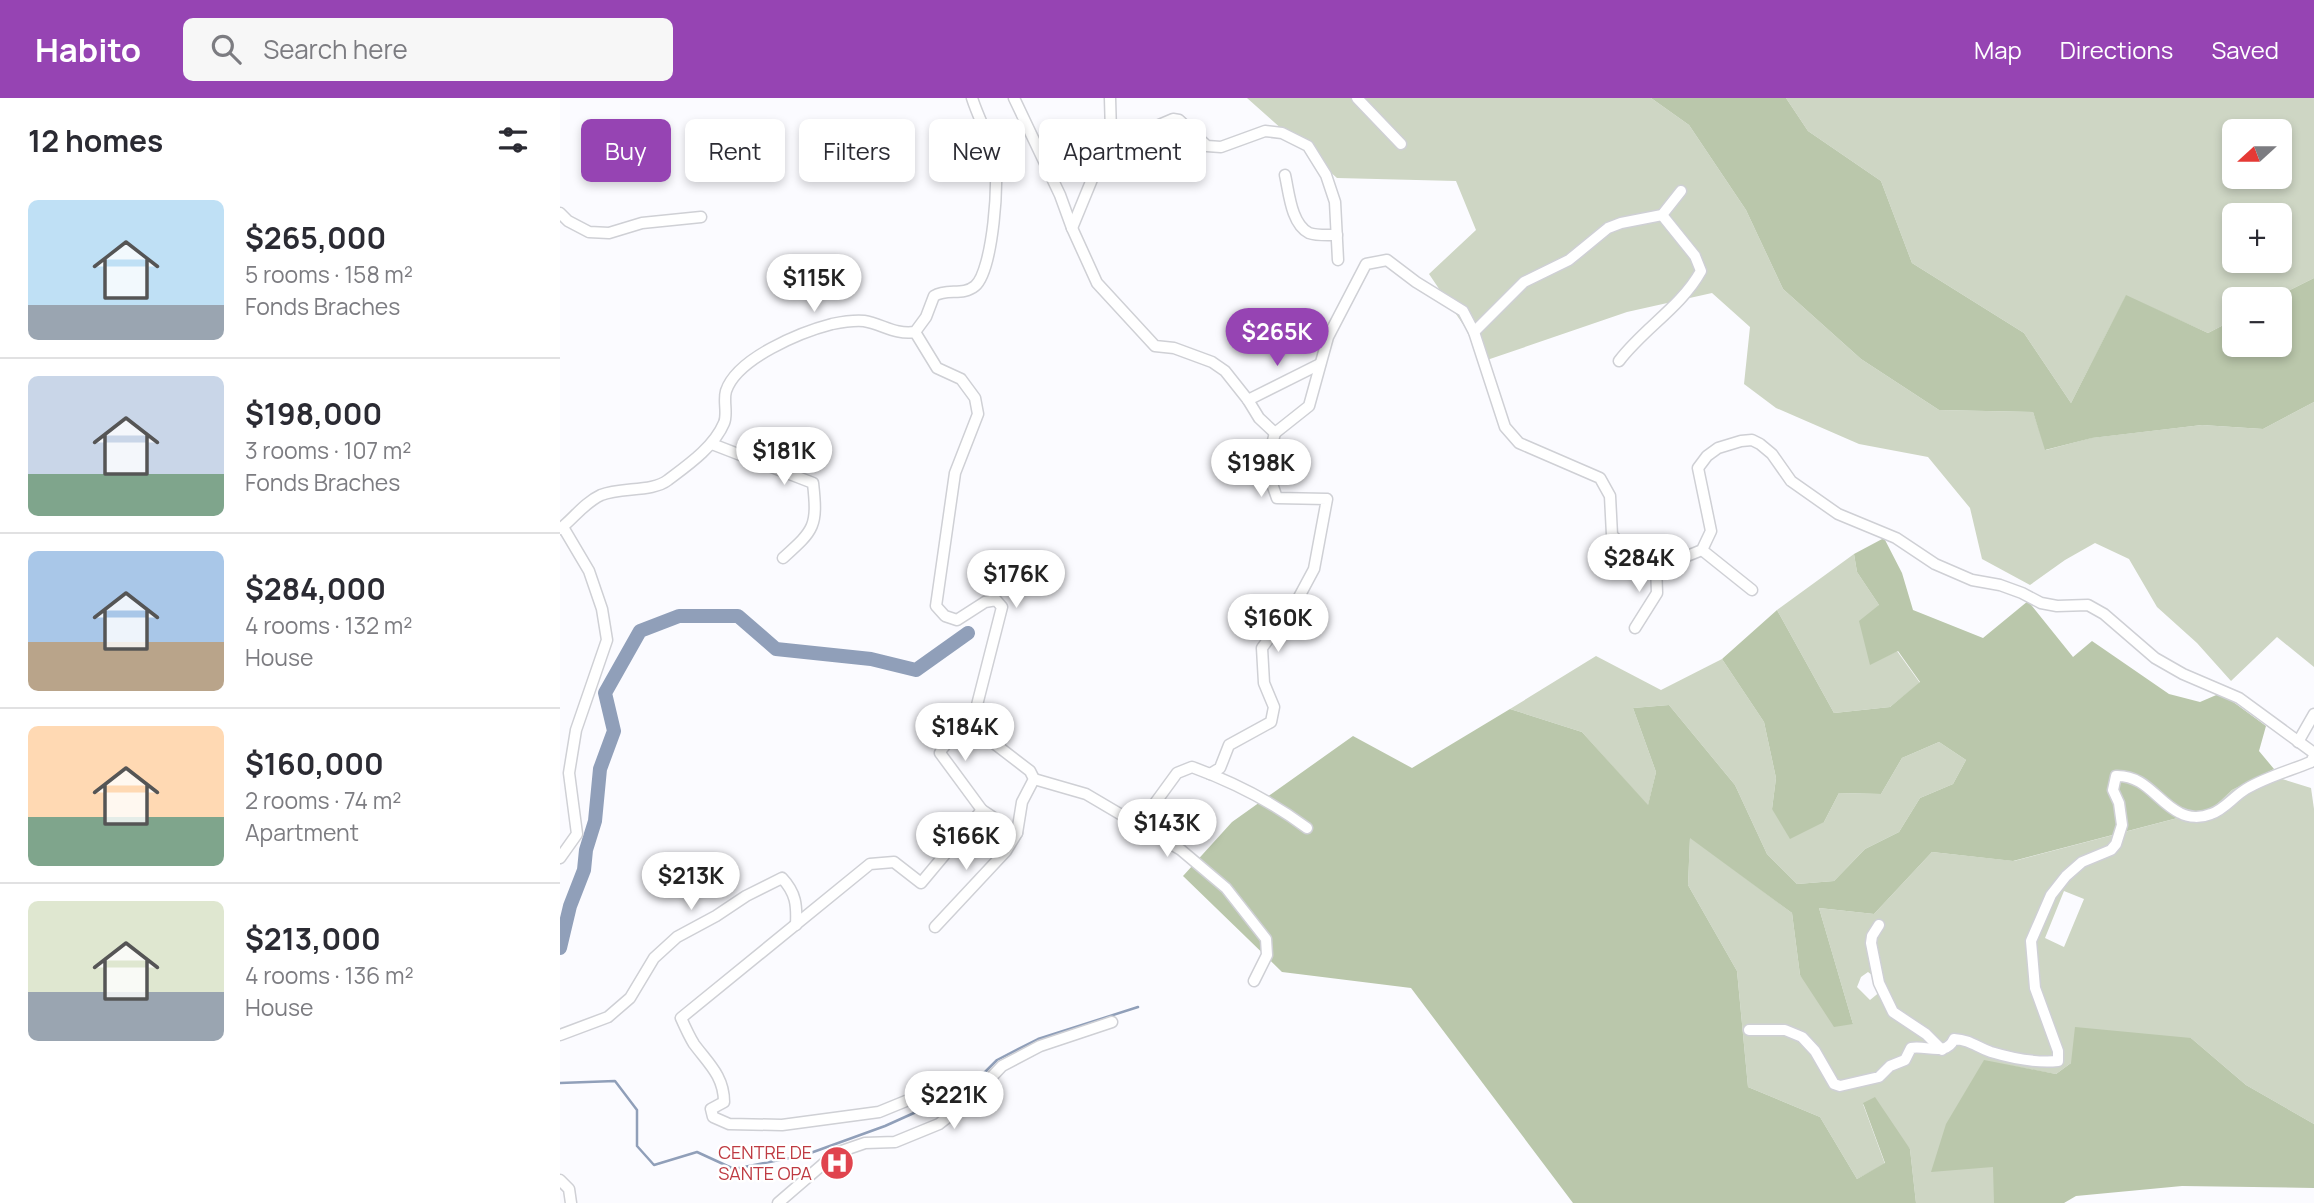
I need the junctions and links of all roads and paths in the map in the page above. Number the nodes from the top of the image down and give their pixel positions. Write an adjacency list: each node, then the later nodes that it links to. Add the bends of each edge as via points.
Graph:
1 (972, 98): 17 (street, via 995,157 993,232 985,269 972,288 934,296)
2 (1014, 98): 14 (street)
3 (1110, 98): 5 (street)
4 (1357, 98): 6 (street)
5 (1111, 119)
6 (1401, 144)
7 (1206, 145): 15 (street, via 1221,147 1265,131 1282,133 1308,146 1326,175 1335,202)
8 (1285, 175): 15 (street, via 1302,228)
9 (1091, 182): 14 (street)
10 (1681, 191): 12 (street)
11 (560, 213): 13 (street, via 589,232 609,233 642,223)
12 (1662, 215): 18 (street, via 1608,228 1569,260 1524,282); 19 (street, via 1695,256 1701,271 1668,313)
13 (701, 217)
14 (1072, 228): 21 (street, via 1097,283 1155,346 1212,362)
15 (1337, 235): 16 (street)
16 (1338, 260)
17 (915, 332): 23 (street, via 902,334 852,321 783,342 753,359 735,378 726,391 725,422); 31 (street, via 937,368 961,379 975,398 978,414 956,473 936,606 957,620 985,602 996,600 1002,607 977,705)
18 (1474, 332): 20 (street, via 1463,311 1387,260 1366,264 1328,337); 27 (street, via 1505,427 1519,443 1600,478 1610,496 1612,535 1644,563)
19 (1619, 361)
20 (1320, 364): 21 (street); 22 (street, via 1309,406)
21 (1248, 400): 22 (street)
22 (1275, 433): 34 (street, via 1266,467 1277,498 1327,499 1314,569 1262,648 1264,683 1274,707 1271,722 1229,745 1220,768)
23 (712, 443): 24 (street, via 666,482 602,495); 26 (street, via 813,483 817,511 808,535)
24 (562, 528): 40 (street, via 589,571 607,640 576,730 569,773 577,834)
25 (1702, 550): 27 (street); 28 (street); 32 (street, via 1711,531 1698,468 1718,447 1752,440 1772,454 1791,481 1838,514 1896,538 1935,564 1972,580 2000,585 2040,603 2088,605 2155,658 2239,698)
26 (783, 558)
27 (1656, 565): 29 (street, via 1657,593)
28 (1752, 590)
29 (1635, 628)
30 (2314, 714): 32 (street)
31 (984, 723): 35 (street, via 991,741); 36 (street, via 944,745 940,753)
32 (2298, 742): 33 (street)
33 (2314, 755): 48 (street, via 2311,762 2257,782 2203,817 2178,813 2150,787 2116,776 2113,790 2122,825 2116,845 2066,876 2051,895 2031,941 2035,988 2058,1061 1989,1051 1969,1040 1954,1039)
34 (1210, 774): 37 (street, via 1192,767 1177,772 1150,810); 38 (street, via 1281,808)
35 (1034, 779): 37 (street, via 1086,794); 39 (street, via 1022,802)
36 (982, 810): 39 (street); 41 (street, via 921,883 894,862 870,864)
37 (1132, 822): 44 (street, via 1181,850 1226,888 1266,939 1267,955)
38 (1307, 828)
39 (1017, 833): 43 (street, via 1006,851)
40 (560, 858)
41 (796, 925): 47 (street, via 797,902 782,878 677,937 654,958 630,998 608,1017); 49 (street, via 681,1018 724,1088 724,1102 711,1110 713,1117 729,1124 782,1125 879,1112 928,1092)
42 (1880, 925): 48 (street, via 1871,943 1879,983 1893,1012)
43 (935, 927)
44 (1254, 981)
45 (1112, 1022): 49 (street, via 1040,1046 1002,1066)
46 (1749, 1030): 48 (street, via 1785,1030 1802,1037 1834,1084 1840,1086 1879,1077 1905,1060 1911,1048)
47 (560, 1035)
48 (1942, 1050)
49 (970, 1100): 52 (street, via 939,1124 895,1142 865,1143 836,1153)
50 (560, 1180): 51 (street, via 569,1189)
51 (571, 1203)
52 (778, 1203)

